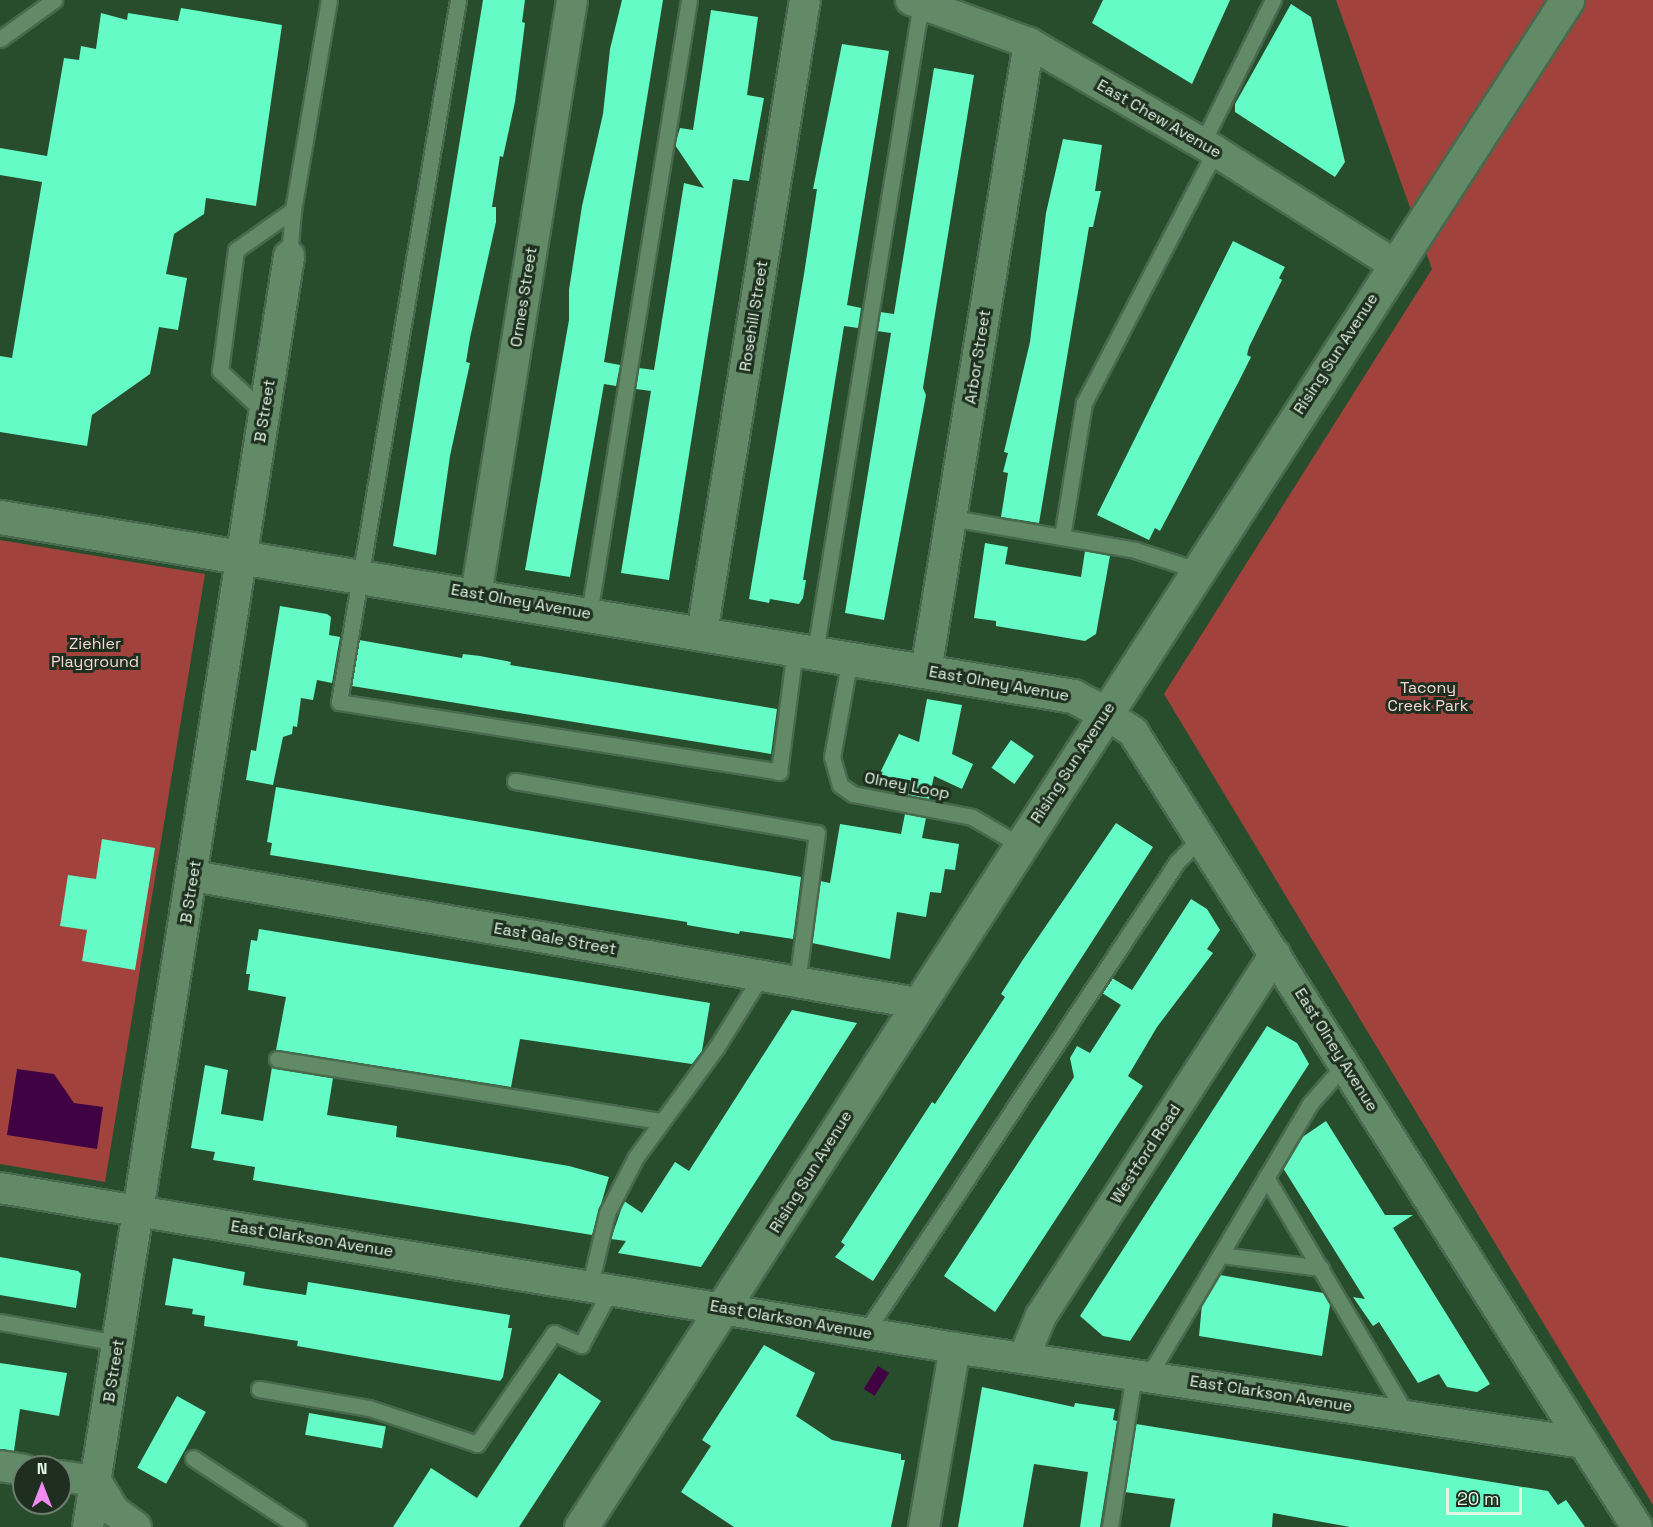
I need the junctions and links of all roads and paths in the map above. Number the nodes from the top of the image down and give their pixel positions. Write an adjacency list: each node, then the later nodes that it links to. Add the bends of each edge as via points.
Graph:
1 (54, 0): 10 (lane)
2 (329, 0): 13 (lane)
3 (458, 0): 22 (lane)
4 (572, 0): 23 (street, Ormes Street)
5 (689, 0): 24 (lane)
6 (806, 0): 25 (street, Rosehill Street)
7 (1273, 0): 12 (lane)
8 (1567, 0): 15 (main road, Rising Sun Avenue)
9 (933, 4): 11 (street, East Chew Avenue); 26 (lane)
10 (0, 39)
11 (1029, 43): 12 (street, East Chew Avenue); 18 (street, Arbor Street)
12 (1208, 147): 15 (street, East Chew Avenue); 19 (lane, via 1084,403)
13 (294, 210): 14 (lane); 16 (lane, via 236,250 220,371)
14 (289, 256): 16 (street, B Street)
15 (1394, 264): 21 (main road, Rising Sun Avenue)
16 (265, 413): 20 (street, B Street)
17 (0, 517): 20 (main road, East Olney Avenue)
18 (952, 518): 19 (lane); 28 (street, Arbor Street)
19 (1062, 537): 21 (lane, via 1134,550)
20 (243, 557): 22 (main road, East Olney Avenue); 33 (street, B Street)
21 (1197, 570): 29 (main road, Rising Sun Avenue)
22 (359, 576): 23 (main road, East Olney Avenue); 26 (lane, via 339,702 351,704 779,772)
23 (476, 595): 24 (main road, East Olney Avenue)
24 (589, 614): 25 (main road, East Olney Avenue)
25 (702, 633): 26 (main road, East Olney Avenue)
26 (805, 650): 27 (main road, East Olney Avenue)
27 (850, 658): 28 (main road, East Olney Avenue); 32 (lane, Olney Loop, via 832,757 840,785 853,794 972,817)
28 (927, 671): 29 (main road, East Olney Avenue, via 1073,696)
29 (1105, 713): 31 (street, East Olney Avenue, via 1133,732); 32 (main road, Rising Sun Avenue)
30 (515, 782): 36 (lane, via 817,833)
31 (1201, 837): 34 (street, East Olney Avenue); 49 (lane, via 1177,862)
32 (1020, 845): 37 (main road, Rising Sun Avenue)
33 (193, 876): 35 (street, East Gale Street); 43 (street, B Street)
34 (1275, 954): 39 (street, East Olney Avenue); 52 (street, Westford Road, via 1041,1316)
35 (761, 976): 36 (street, East Gale Street); 40 (lane, via 716,1048)
36 (797, 982): 37 (street, East Gale Street)
37 (916, 1003): 47 (main road, Rising Sun Avenue)
38 (277, 1059): 40 (lane)
39 (1345, 1064): 41 (lane, via 1309,1105); 56 (street, East Olney Avenue)
40 (660, 1121): 46 (lane, via 607,1213)
41 (1266, 1177): 44 (lane); 45 (lane)
42 (0, 1188): 43 (street, East Clarkson Avenue)
43 (141, 1210): 46 (street, East Clarkson Avenue); 50 (street, B Street)
44 (1221, 1255): 45 (lane); 53 (lane)
45 (1321, 1268): 55 (lane)
46 (600, 1287): 47 (street, East Clarkson Avenue); 54 (lane, via 581,1345 554,1333 477,1444 369,1408)
47 (726, 1308): 49 (street, East Clarkson Avenue); 63 (main road, Rising Sun Avenue)
48 (0, 1322): 50 (lane)
49 (865, 1333): 51 (street, East Clarkson Avenue)
50 (118, 1343): 59 (street, B Street)
51 (955, 1348): 52 (street, East Clarkson Avenue); 64 (street)
52 (1024, 1357): 53 (street, East Clarkson Avenue)
53 (1141, 1374): 55 (street, East Clarkson Avenue); 65 (lane)
54 (259, 1389)
55 (1407, 1415): 56 (street, East Clarkson Avenue)
56 (1584, 1443): 66 (street, East Olney Avenue)
57 (193, 1458): 62 (lane)
58 (72, 1478): 59 (street)
59 (96, 1481): 60 (street, B Street); 61 (street, via 114,1511)
60 (88, 1527)
61 (136, 1527)
62 (298, 1527)
63 (581, 1527)
64 (924, 1527)
65 (1110, 1527)
66 (1637, 1527)

